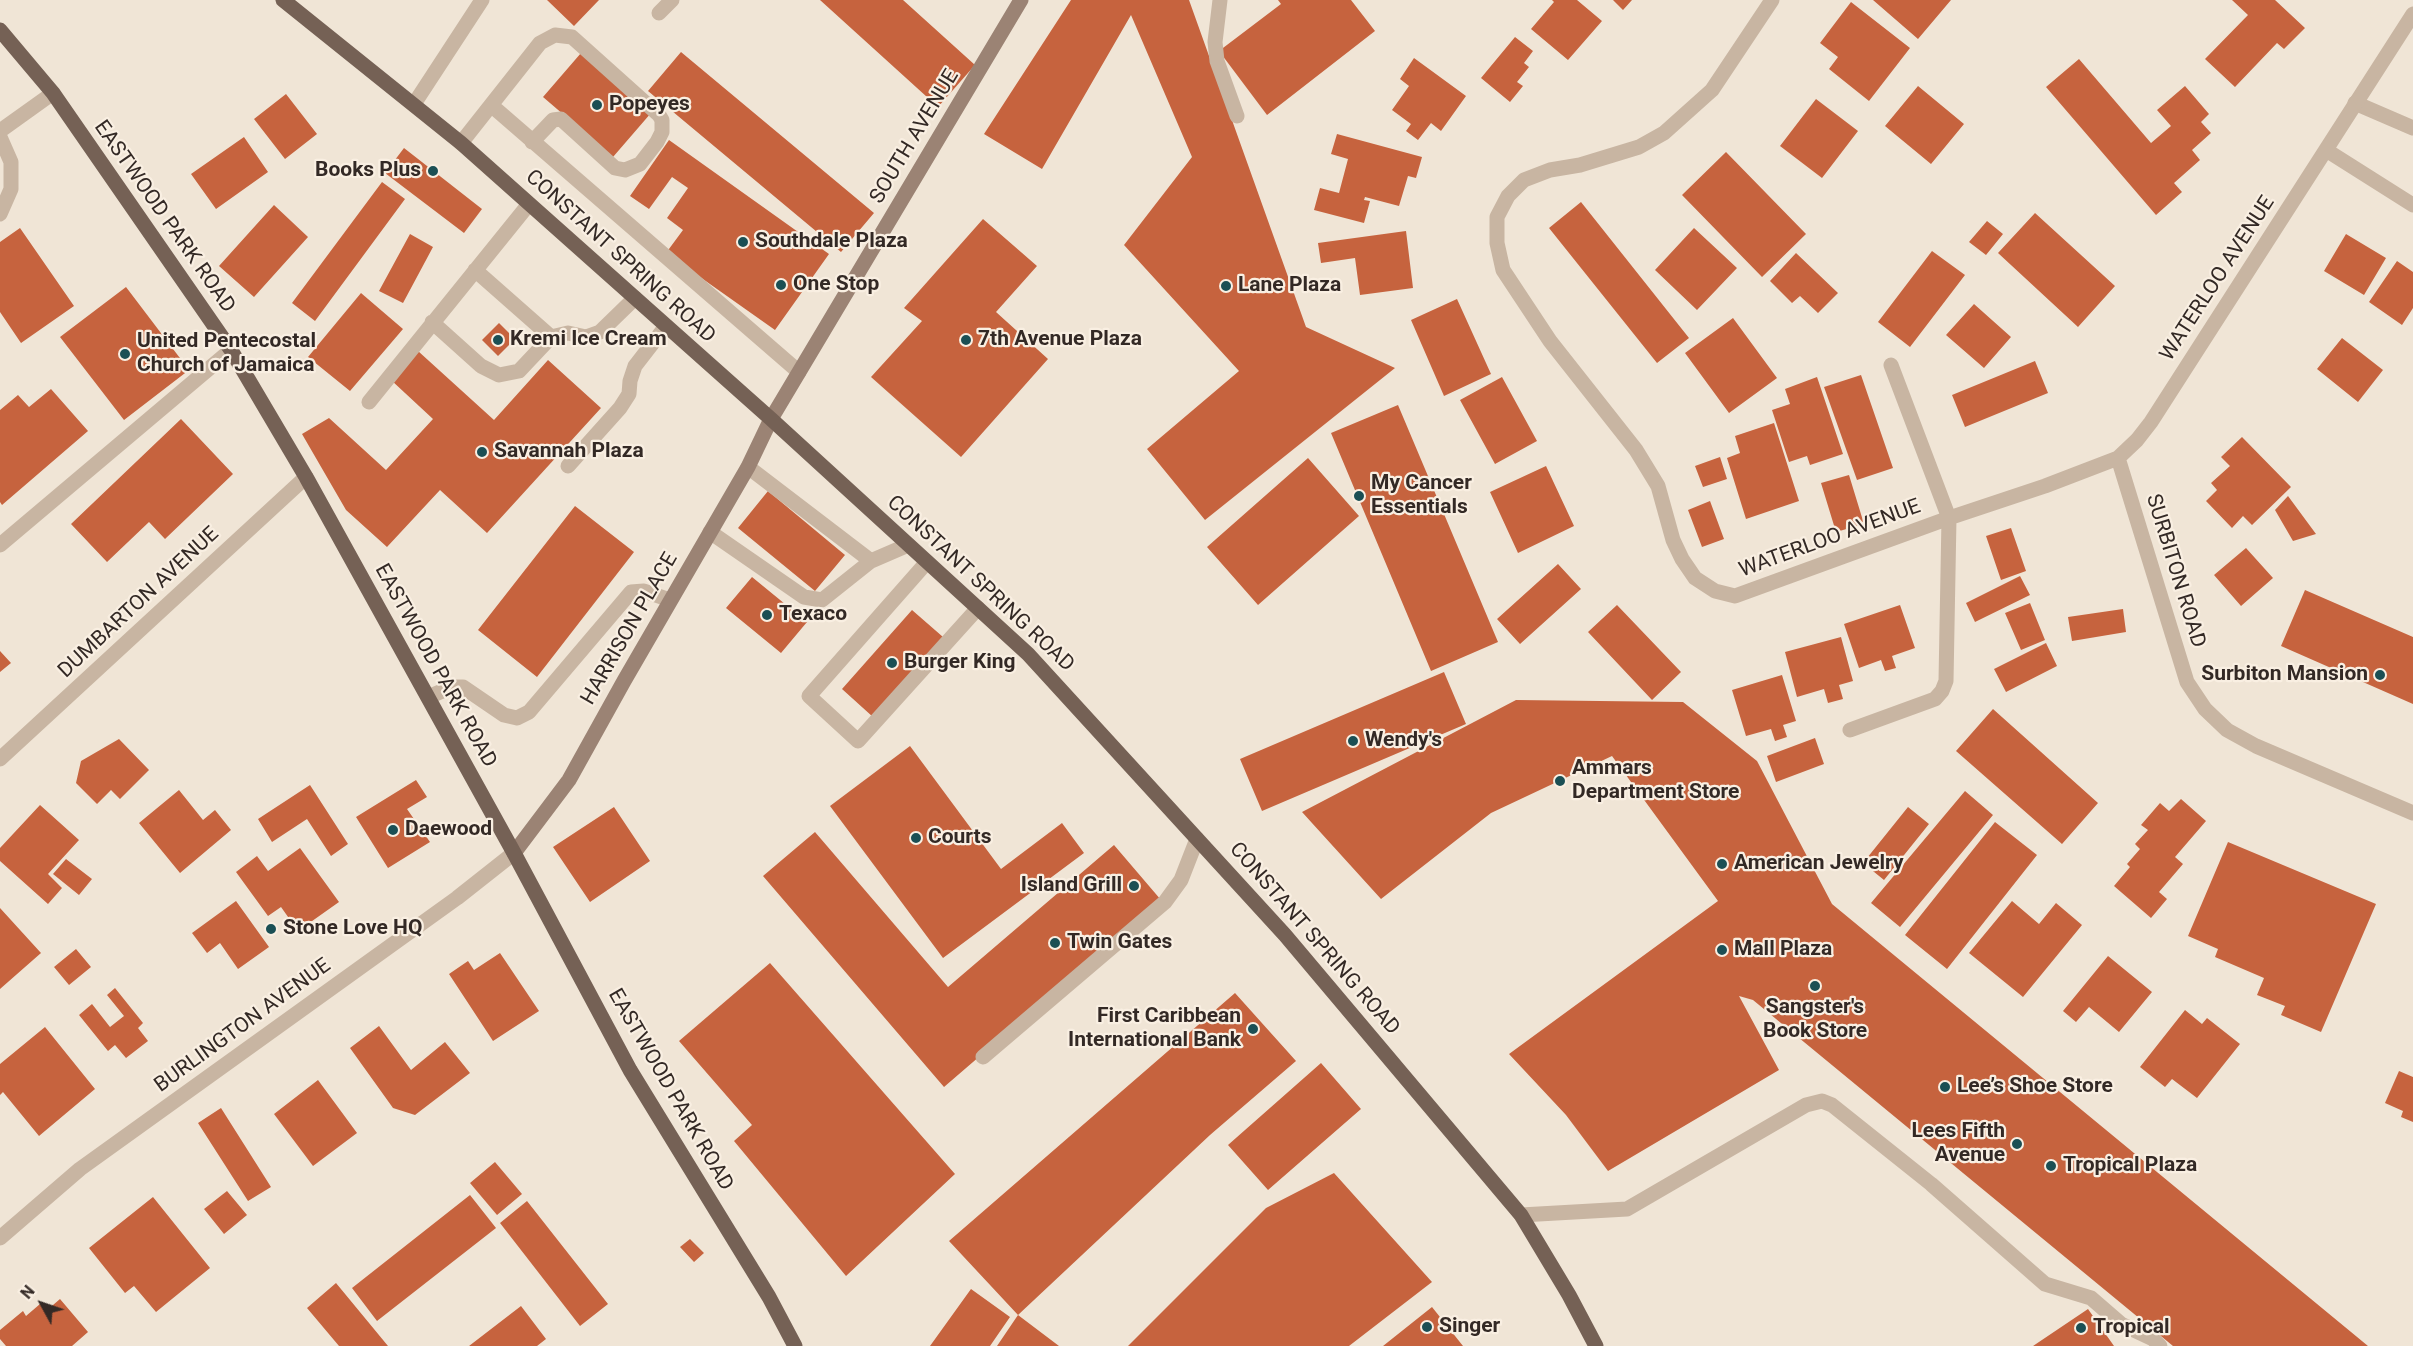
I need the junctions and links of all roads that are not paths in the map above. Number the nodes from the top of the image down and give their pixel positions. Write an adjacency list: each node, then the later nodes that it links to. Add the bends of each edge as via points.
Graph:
1 (283, 0): 14 (main road, CONSTANT SPRING ROAD)
2 (482, 0): 14 (street)
3 (672, 0): 7 (street)
4 (1021, 0): 33 (main road, SOUTH AVENUE)
5 (1220, 0): 16 (street, via 1217,61)
6 (1772, 0): 40 (street, WATERLOO AVENUE, via 1712,90 1664,133 1639,147 1524,180 1508,196 1497,217 1503,270 1550,341 1636,450 1658,486 1682,559 1695,578 1715,591 1735,596)
7 (659, 14)
8 (2413, 14): 13 (street, WATERLOO AVENUE)
9 (0, 30): 11 (main road, EASTWOOD PARK ROAD)
10 (0, 44): 11 (main road)
11 (42, 79): 12 (main road, EASTWOOD PARK ROAD)
12 (53, 93): 18 (street); 31 (main road, EASTWOOD PARK ROAD)
13 (2355, 103): 17 (street); 22 (street, WATERLOO AVENUE)
14 (414, 104): 21 (main road, CONSTANT SPRING ROAD)
15 (491, 105): 20 (street); 20 (street, via 540,43 555,35 572,37 659,115 662,126 657,142 640,164 625,170 615,168 559,119 551,121); 21 (street)
16 (1237, 116)
17 (2413, 128)
18 (0, 131)
19 (0, 137): 25 (street, via 11,162 12,189)
20 (532, 142): 33 (street)
21 (461, 143): 23 (main road, CONSTANT SPRING ROAD)
22 (2326, 150): 24 (street); 36 (street, WATERLOO AVENUE, via 2151,422)
23 (529, 204): 26 (street); 27 (main road, CONSTANT SPRING ROAD)
24 (2413, 205)
25 (0, 214)
26 (475, 270): 28 (street); 30 (street)
27 (635, 298): 29 (main road, CONSTANT SPRING ROAD); 30 (street, via 600,332 586,337 568,333)
28 (432, 322): 30 (street, via 481,366 499,375 519,371); 34 (street)
29 (666, 326): 35 (main road, CONSTANT SPRING ROAD); 37 (street, via 635,366 620,408)
30 (551, 337)
31 (231, 350): 39 (main road, EASTWOOD PARK ROAD); 42 (street)
32 (1891, 365): 40 (street)
33 (799, 372): 35 (main road, SOUTH AVENUE)
34 (369, 402)
35 (771, 419): 38 (main road, HARRISON PLACE); 43 (main road, CONSTANT SPRING ROAD)
36 (2118, 458): 40 (street, WATERLOO AVENUE); 51 (street, SURBITON ROAD, via 2187,682 2205,709 2227,730 2256,746)
37 (568, 466)
38 (748, 467): 41 (main road, HARRISON PLACE); 44 (street)
39 (306, 477): 48 (main road, EASTWOOD PARK ROAD); 50 (street, DUMBARTON AVENUE)
40 (1949, 518): 49 (street, via 1946,681 1942,691 1935,699)
41 (710, 532): 44 (street, via 804,597 822,600); 46 (main road, HARRISON PLACE)
42 (0, 545)
43 (908, 545): 44 (street); 45 (main road, CONSTANT SPRING ROAD)
44 (871, 561)
45 (927, 562): 47 (main road, CONSTANT SPRING ROAD); 47 (street, via 809,696 858,741)
46 (670, 600): 48 (street, via 644,591 631,592 529,712 517,718 504,715 463,687 452,687); 53 (main road, HARRISON PLACE, via 569,780)
47 (978, 608): 52 (main road, CONSTANT SPRING ROAD, via 1028,654)
48 (428, 697): 53 (main road, EASTWOOD PARK ROAD)
49 (1850, 730)
50 (0, 759)
51 (2413, 813)
52 (1197, 839): 54 (street, via 1181,880 1165,902); 55 (main road, CONSTANT SPRING ROAD, via 1292,943)
53 (514, 853): 56 (street, BURLINGTON AVENUE, via 80,1170); 57 (main road, EASTWOOD PARK ROAD, via 630,1070)
54 (983, 1058)
55 (1521, 1215): 58 (main road, CONSTANT SPRING ROAD); 59 (street, via 1627,1209 1806,1105 1822,1101 1931,1184 2045,1284 2091,1298 2121,1324)
56 (0, 1238)
57 (795, 1346)
58 (1596, 1346)
59 (2160, 1346)

